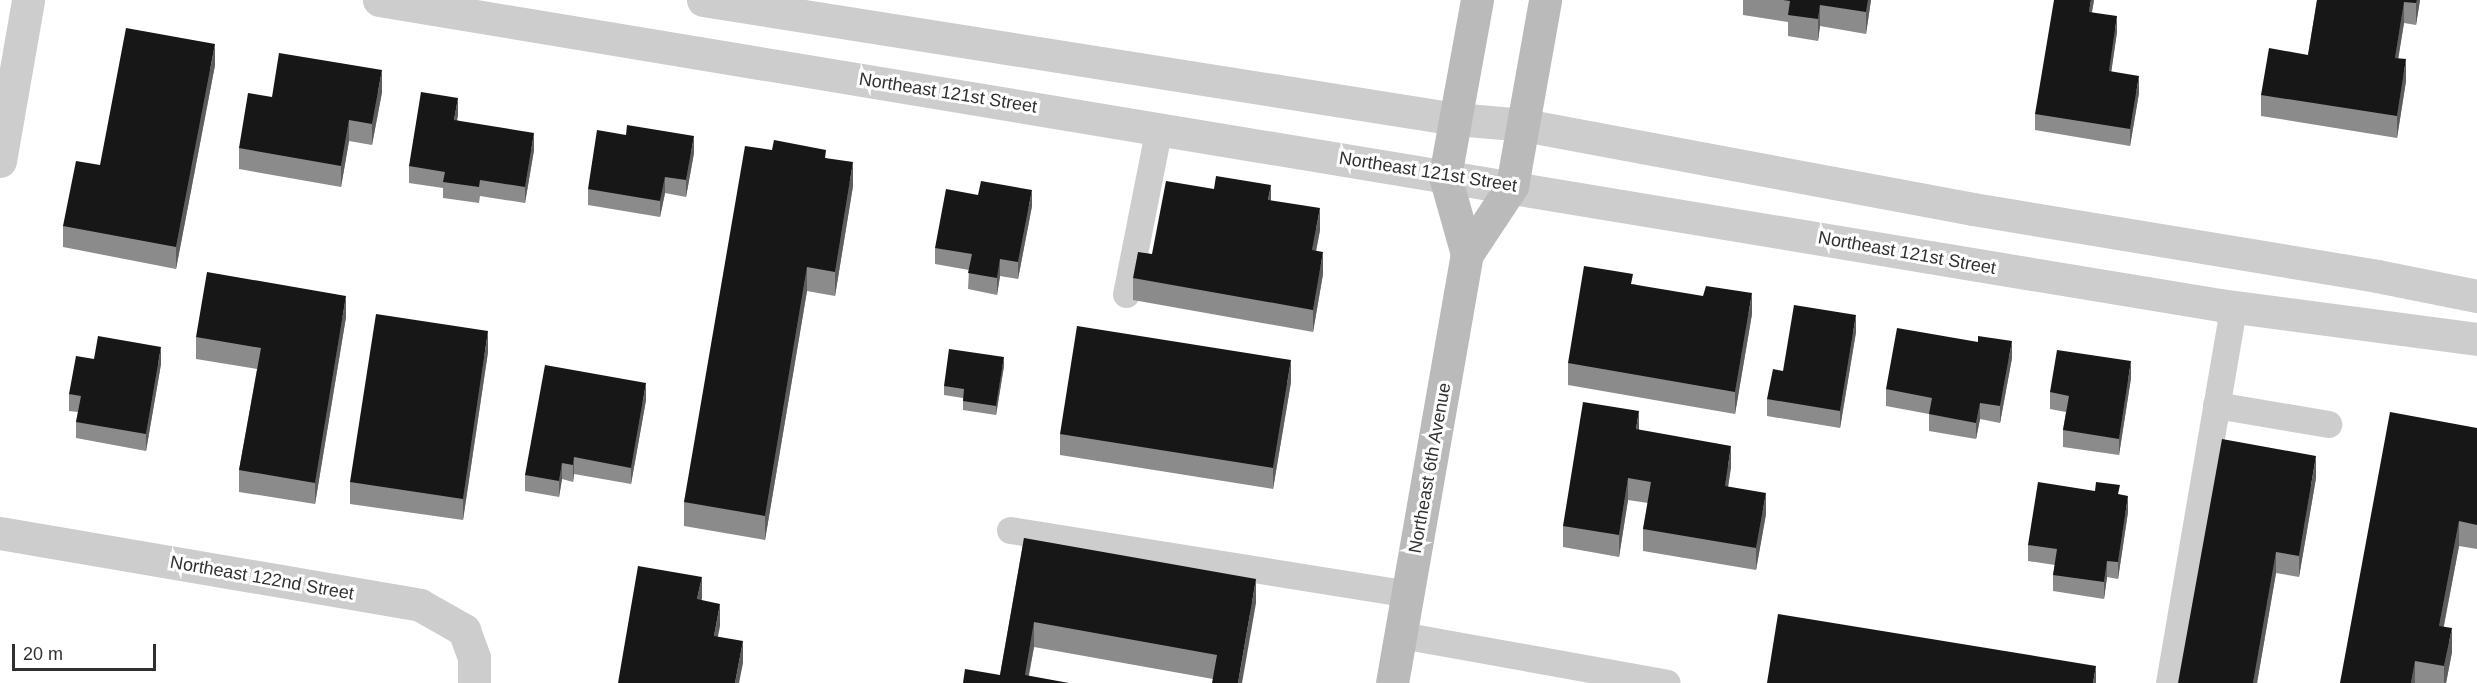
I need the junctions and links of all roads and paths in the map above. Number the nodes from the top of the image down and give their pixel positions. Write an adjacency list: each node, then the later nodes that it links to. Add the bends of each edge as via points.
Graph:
1 (28, 0): 9 (street)
2 (379, 0): 8 (street, Northeast 121st Street)
3 (703, 0): 6 (street)
4 (1477, 0): 6 (main road, Northeast 6th Avenue)
5 (1545, 0): 7 (main road, Northeast 6th Avenue)
6 (1456, 119): 7 (street); 10 (main road, Northeast 6th Avenue)
7 (1524, 125): 11 (main road, Northeast 6th Avenue); 14 (street)
8 (1159, 127): 10 (street, Northeast 121st Street); 13 (lane)
9 (0, 161)
10 (1445, 176): 11 (street, Northeast 121st Street); 12 (main road, Northeast 6th Avenue)
11 (1512, 186): 12 (main road, Northeast 6th Avenue); 15 (street, Northeast 121st Street)
12 (1467, 254): 21 (main road, Northeast 6th Avenue)
13 (1126, 294)
14 (2477, 296)
15 (2233, 307): 16 (street, Northeast 121st Street); 17 (lane)
16 (2476, 335)
17 (2216, 405): 18 (lane); 26 (lane)
18 (2328, 424)
19 (1010, 530): 21 (lane)
20 (0, 533): 23 (street, Northeast 122nd Street, via 420,605 464,630 474,658)
21 (1408, 594): 22 (main road, Northeast 6th Avenue)
22 (1401, 636): 24 (main road, Northeast 6th Avenue); 25 (lane)
23 (474, 683)
24 (1392, 683)
25 (1667, 683)
26 (2169, 683)

